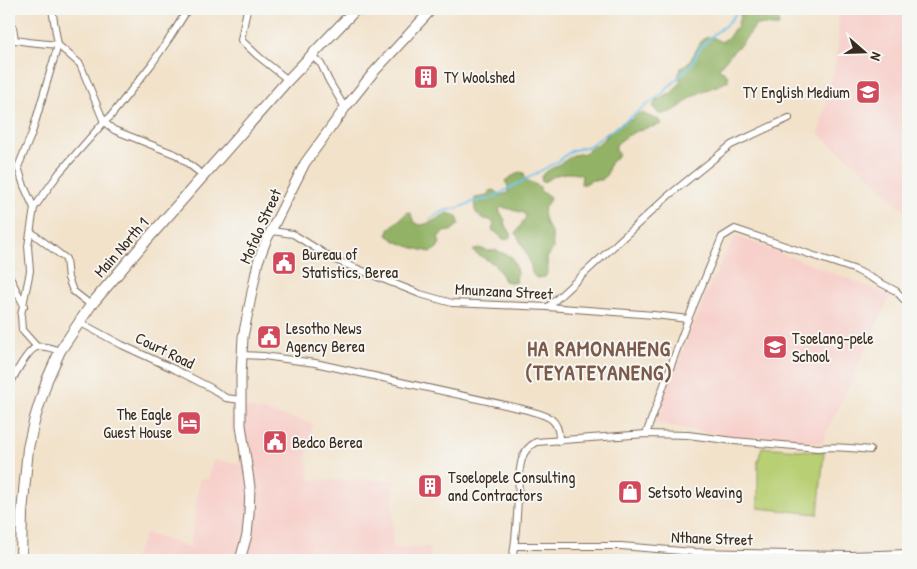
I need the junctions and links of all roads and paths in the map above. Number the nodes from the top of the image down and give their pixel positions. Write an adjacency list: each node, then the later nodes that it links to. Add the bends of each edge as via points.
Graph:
1 (52, 9): 9 (street)
2 (165, 9): 3 (street)
3 (181, 9)
4 (188, 9): 14 (street, via 151,65)
5 (247, 9): 11 (street, via 241,40)
6 (356, 9): 10 (main road, Main North 1)
7 (432, 9): 12 (main road, Mofolo Street)
8 (9, 22): 9 (street, via 15,40)
9 (58, 45): 14 (street, via 80,64); 16 (street, via 32,133 18,167)
10 (312, 56): 11 (main road, Main North 1); 12 (street, via 321,64)
11 (288, 80): 15 (main road, Main North 1)
12 (345, 108): 17 (main road, Mofolo Street, via 305,164)
13 (788, 118): 23 (street, via 732,145 668,196)
14 (104, 122): 15 (street, via 114,130 177,155); 16 (street, via 59,173)
15 (204, 176): 21 (main road, Main North 1)
16 (34, 208): 18 (street)
17 (272, 231): 23 (street, Mnunzana Street, via 293,234 333,259 420,294 452,303); 28 (main road, Mofolo Street, via 258,262)
18 (30, 232): 21 (street, via 66,259 73,291); 22 (street, via 30,271)
19 (9, 276): 22 (street)
20 (908, 304): 24 (street, via 896,291 856,270 735,229 722,237)
21 (91, 305): 25 (main road, Main North 1)
22 (24, 306): 26 (street, via 22,330)
23 (548, 307): 24 (street, Mnunzana Street)
24 (688, 319): 31 (street)
25 (79, 322): 27 (main road, Main North 1); 30 (street, Court Road, via 226,398)
26 (37, 347): 27 (street); 29 (street)
27 (60, 351): 36 (main road, Main North 1, via 47,380 28,448)
28 (242, 355): 30 (main road, Mofolo Street); 32 (street, via 315,363 523,409 550,418 557,424)
29 (9, 386)
30 (241, 400): 37 (main road, Mofolo Street, via 241,425 250,487 247,535)
31 (646, 434): 32 (street); 33 (street)
32 (559, 441): 34 (street, via 536,442 529,446 522,459)
33 (870, 450)
34 (515, 546): 35 (street, Nthane Street, via 621,546 692,552 788,554); 38 (street)
35 (908, 553)
36 (21, 560)
37 (240, 560)
38 (512, 560)

